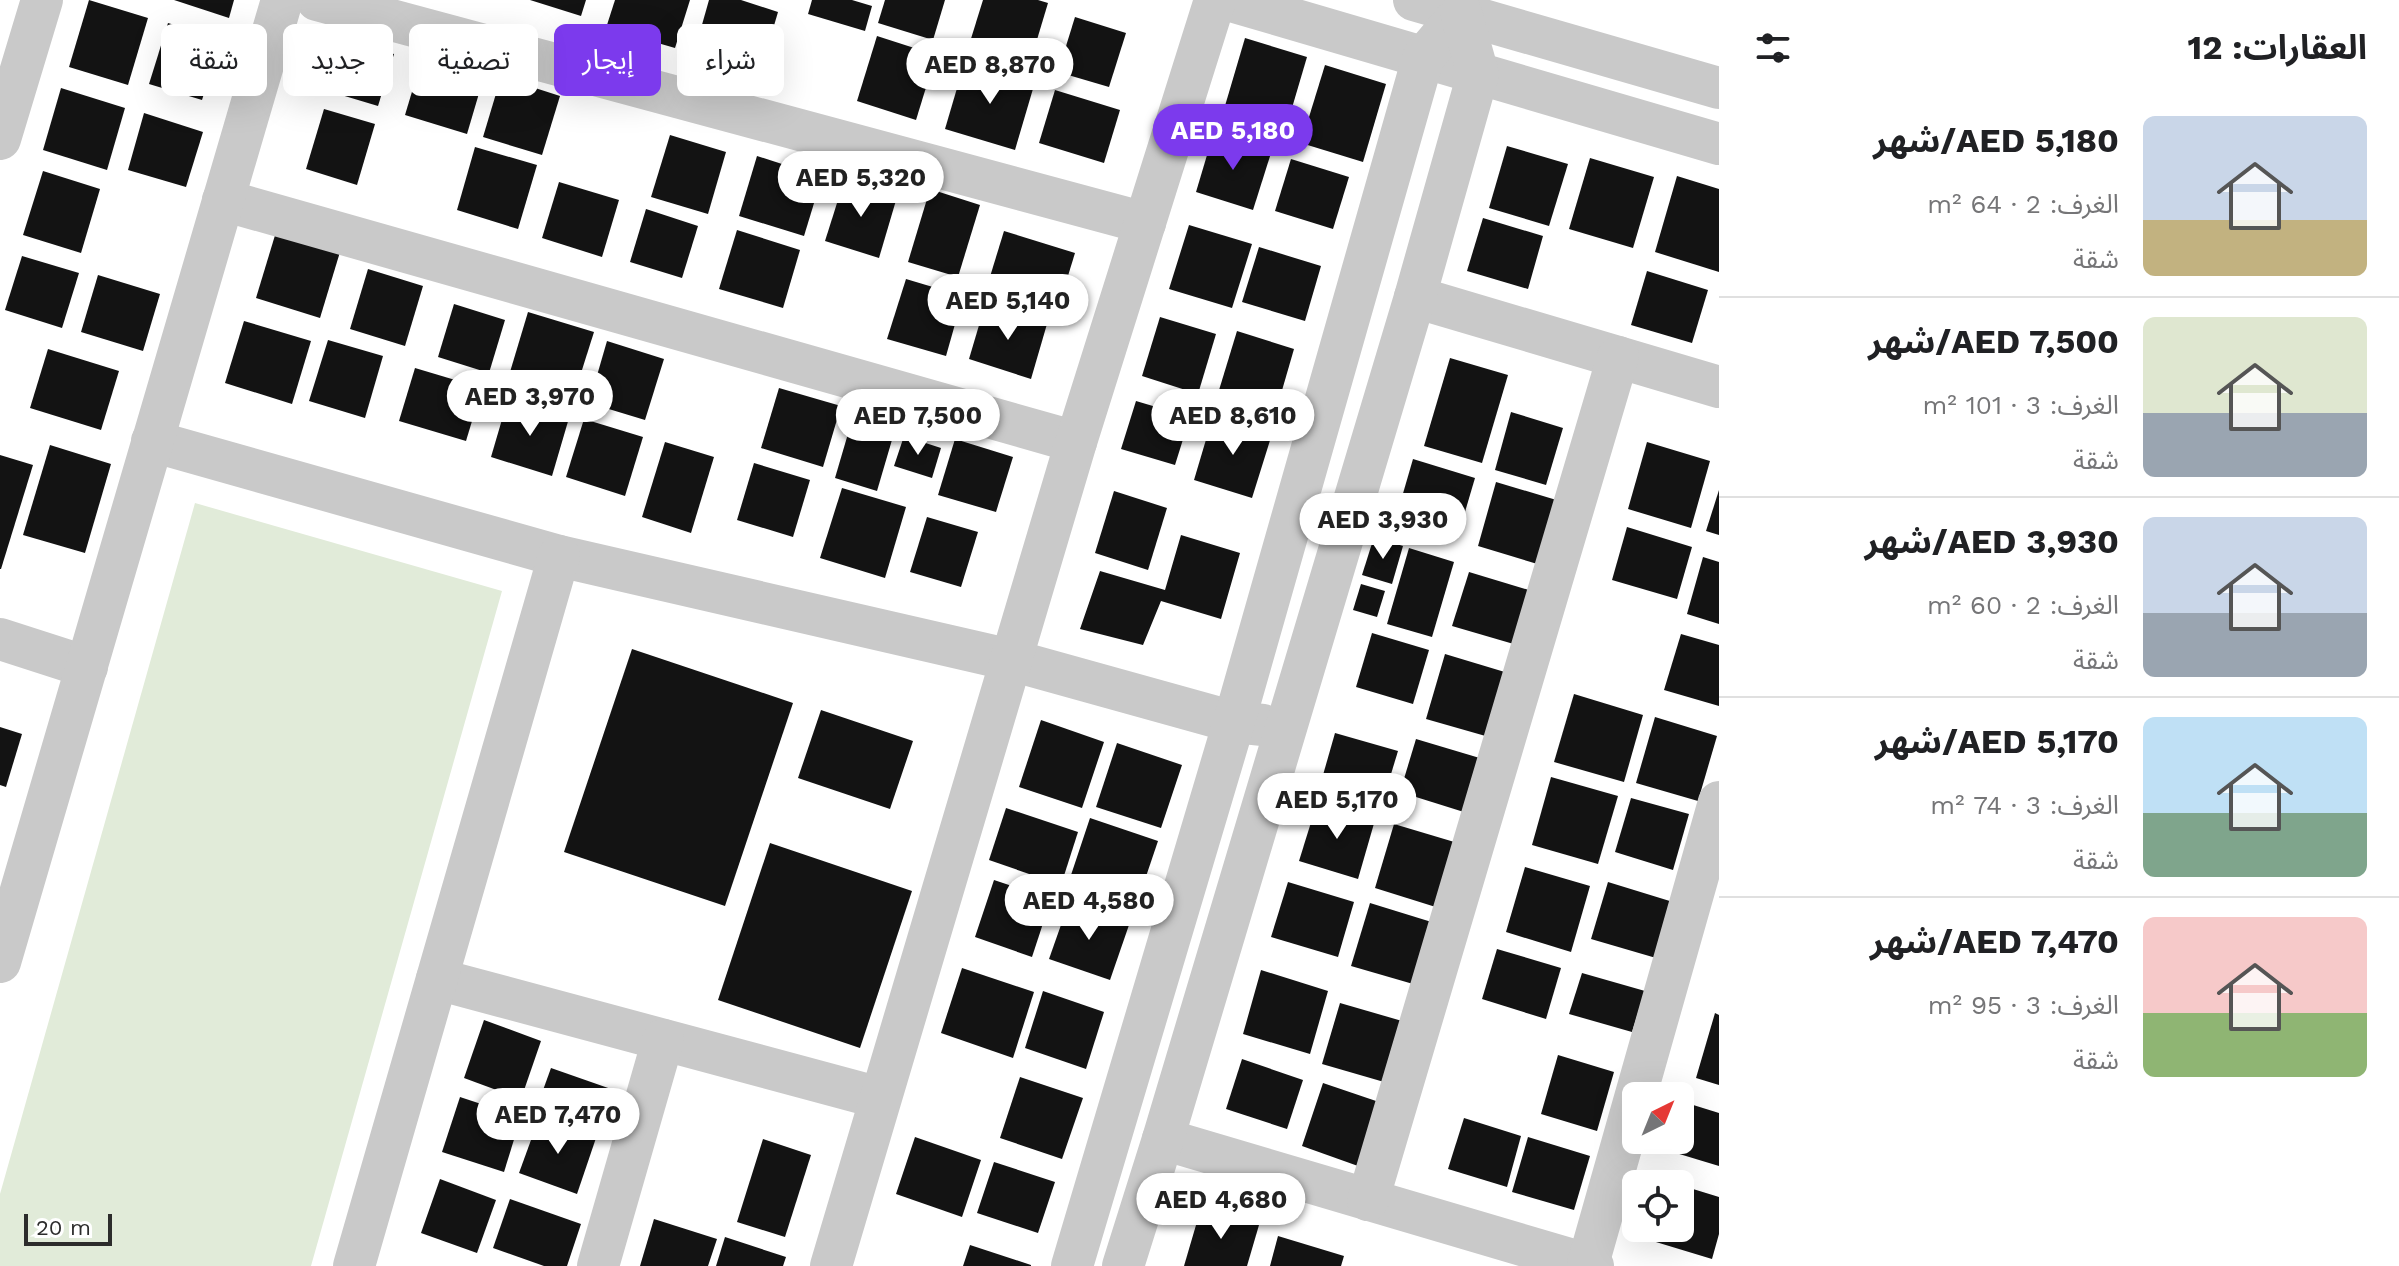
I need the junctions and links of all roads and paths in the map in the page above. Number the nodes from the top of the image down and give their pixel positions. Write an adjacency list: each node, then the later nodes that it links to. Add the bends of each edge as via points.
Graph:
1 (42, 0): 11 (street)
2 (282, 0): 13 (street)
3 (317, 0): 14 (street)
4 (1215, 0): 14 (street)
5 (1228, 0): 8 (street)
6 (1414, 0): 7 (street)
7 (1461, 13): 8 (street); 9 (street); 10 (street)
8 (1423, 58): 9 (street); 24 (street)
9 (1478, 74): 12 (street); 15 (street)
10 (1719, 88)
11 (0, 139)
12 (1719, 144)
13 (223, 200): 18 (street); 19 (street)
14 (1145, 223): 19 (street)
15 (1415, 297): 16 (street); 25 (street)
16 (1618, 357): 17 (street); 32 (street)
17 (1719, 387)
18 (152, 441): 20 (street); 23 (street)
19 (1076, 442): 22 (street)
20 (559, 556): 22 (street); 28 (street)
21 (0, 639): 23 (street)
22 (1011, 660): 24 (street); 30 (street)
23 (87, 667): 27 (street)
24 (1234, 722): 25 (street); 37 (street)
25 (1286, 728): 31 (street)
26 (1719, 802): 33 (street)
27 (0, 962)
28 (437, 979): 29 (street); 34 (street)
29 (663, 1040): 30 (street); 35 (street)
30 (880, 1098): 36 (street)
31 (1163, 1139): 32 (street); 38 (street)
32 (1368, 1200): 33 (street)
33 (1591, 1265)
34 (354, 1266)
35 (598, 1266)
36 (831, 1266)
37 (1072, 1266)
38 (1123, 1266)

